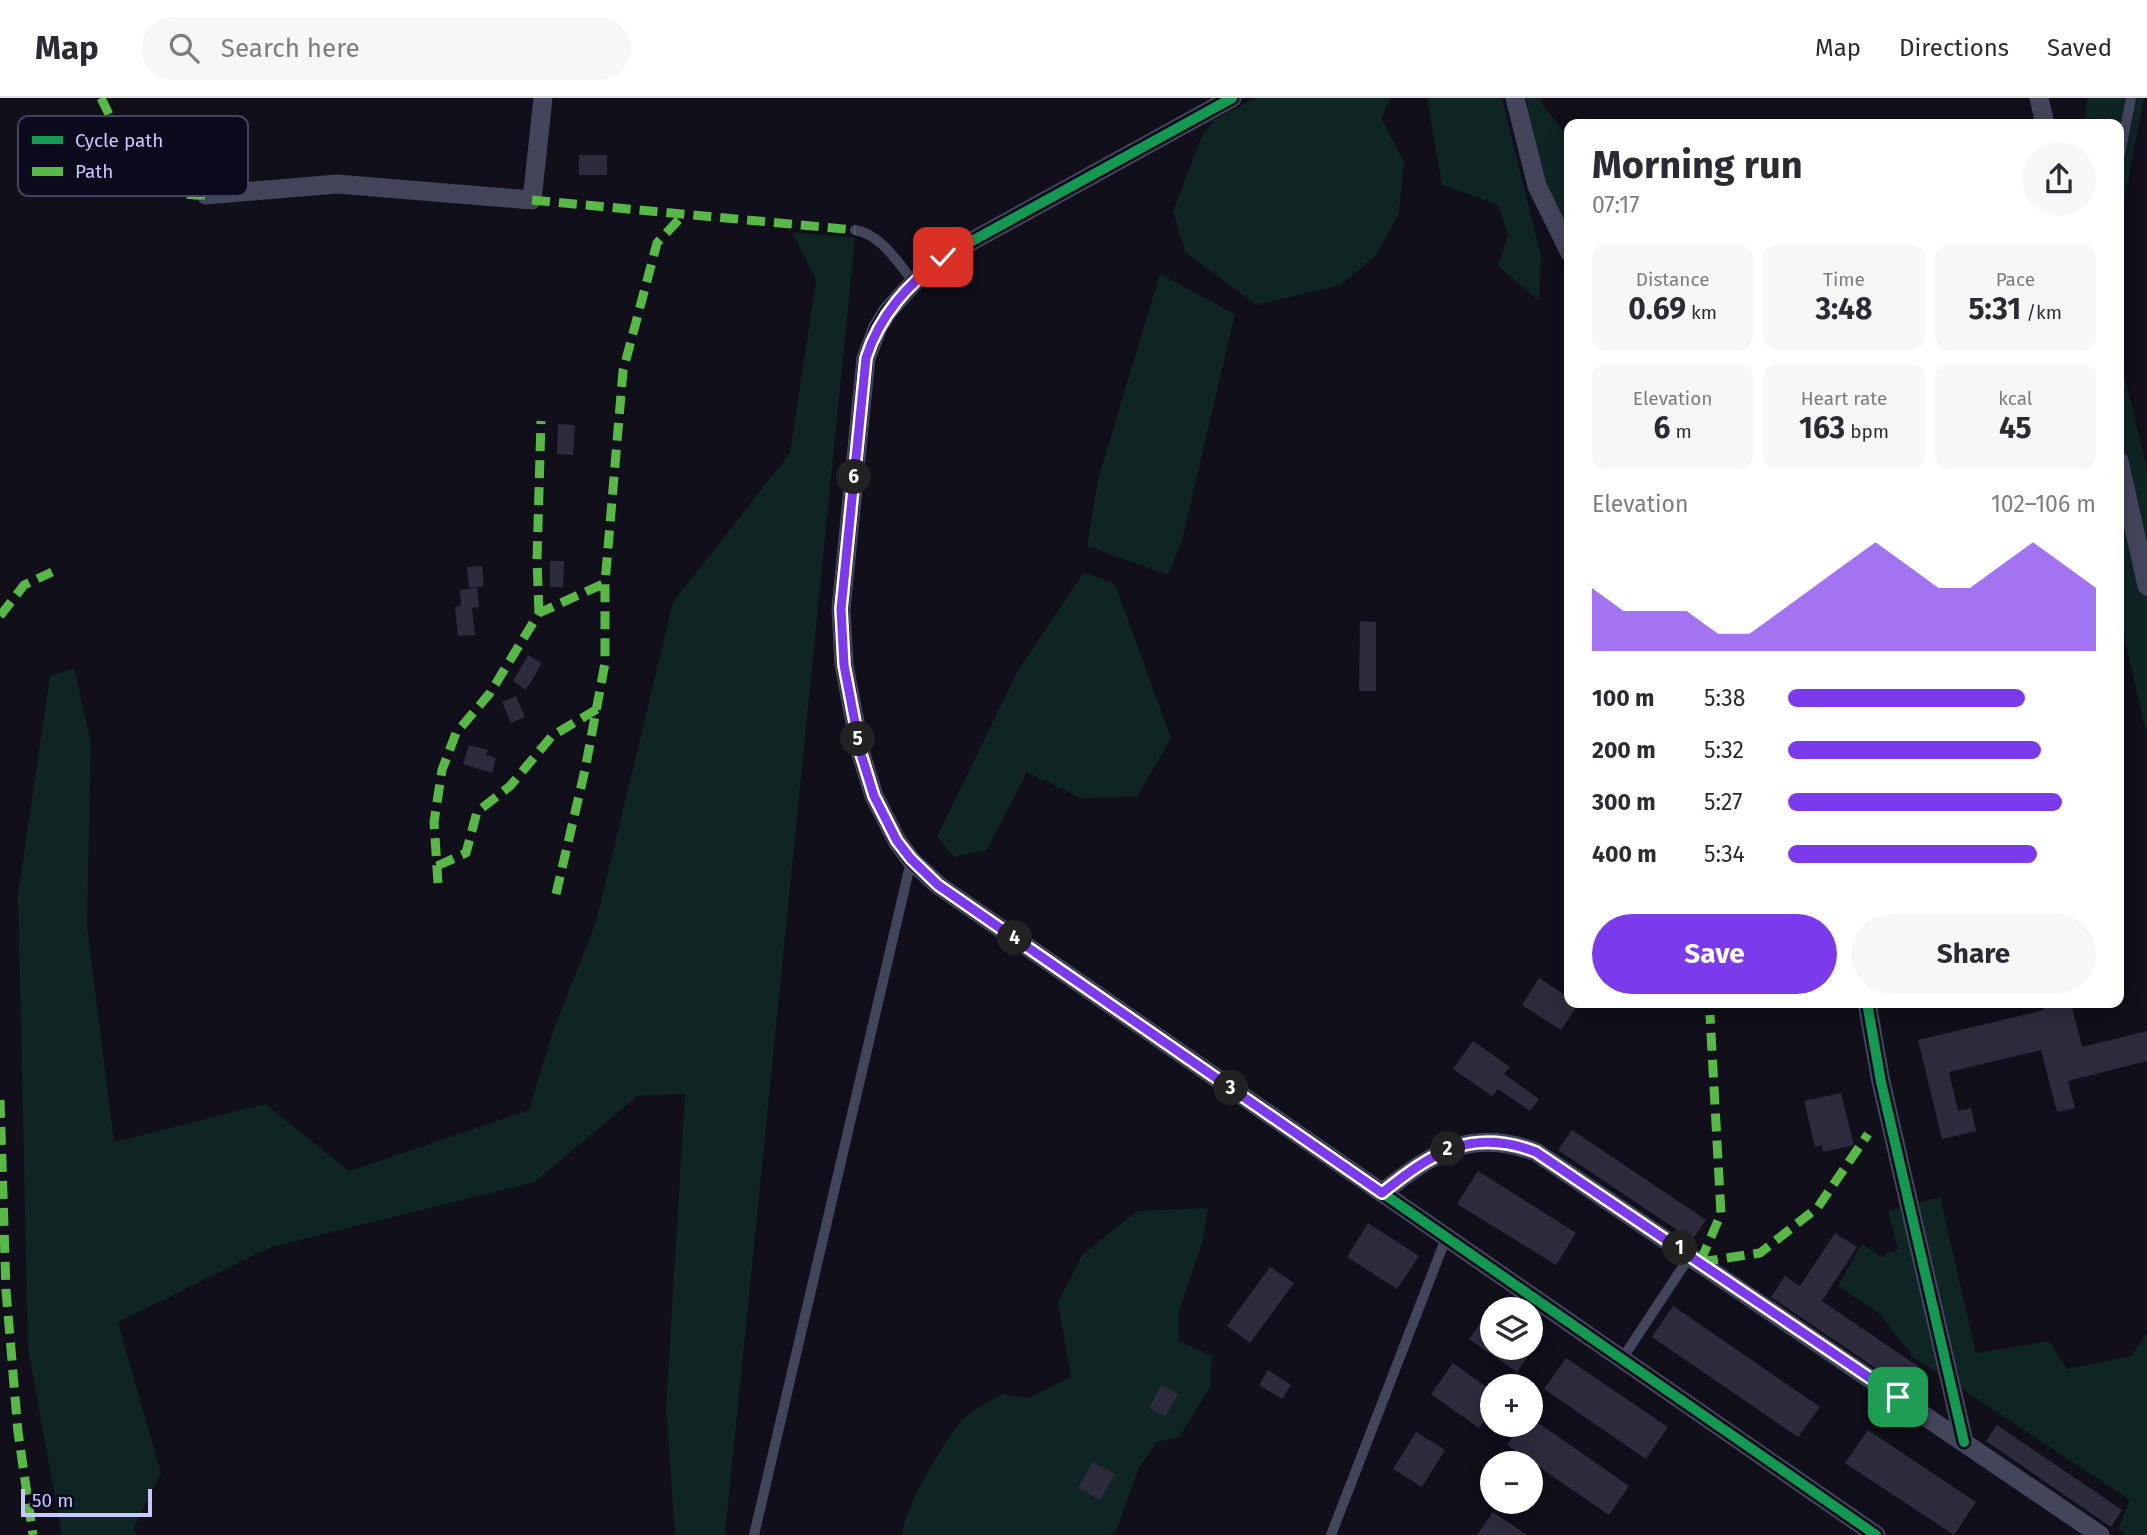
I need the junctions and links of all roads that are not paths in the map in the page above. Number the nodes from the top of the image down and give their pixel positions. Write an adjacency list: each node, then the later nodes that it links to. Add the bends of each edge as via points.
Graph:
1 (543, 98): 9 (street, via 532,200 337,184)
2 (1232, 98): 6 (street)
3 (1514, 98): 11 (street, via 1537,186)
4 (2039, 98): 7 (street)
5 (2131, 98): 8 (lane)
6 (1199, 107): 12 (street, via 943,257)
7 (2044, 119)
8 (2124, 134)
9 (248, 191)
10 (855, 230): 12 (lane, via 872,235)
11 (1564, 241)
12 (914, 282): 15 (street, via 878,327 866,358 840,623 849,700 864,764 888,825)
13 (2124, 483): 14 (street)
14 (2147, 586)
15 (911, 859): 17 (street, via 938,885); 22 (lane)
16 (1868, 1008): 21 (street)
17 (1382, 1193): 18 (street); 19 (street, via 1423,1161 1458,1145 1515,1145 1552,1161)
18 (1446, 1238): 20 (street); 23 (lane)
19 (1691, 1255): 20 (lane); 21 (street)
20 (1622, 1359): 24 (street)
21 (1964, 1442): 25 (street)
22 (754, 1535)
23 (1331, 1535)
24 (1876, 1535)
25 (2100, 1535)

